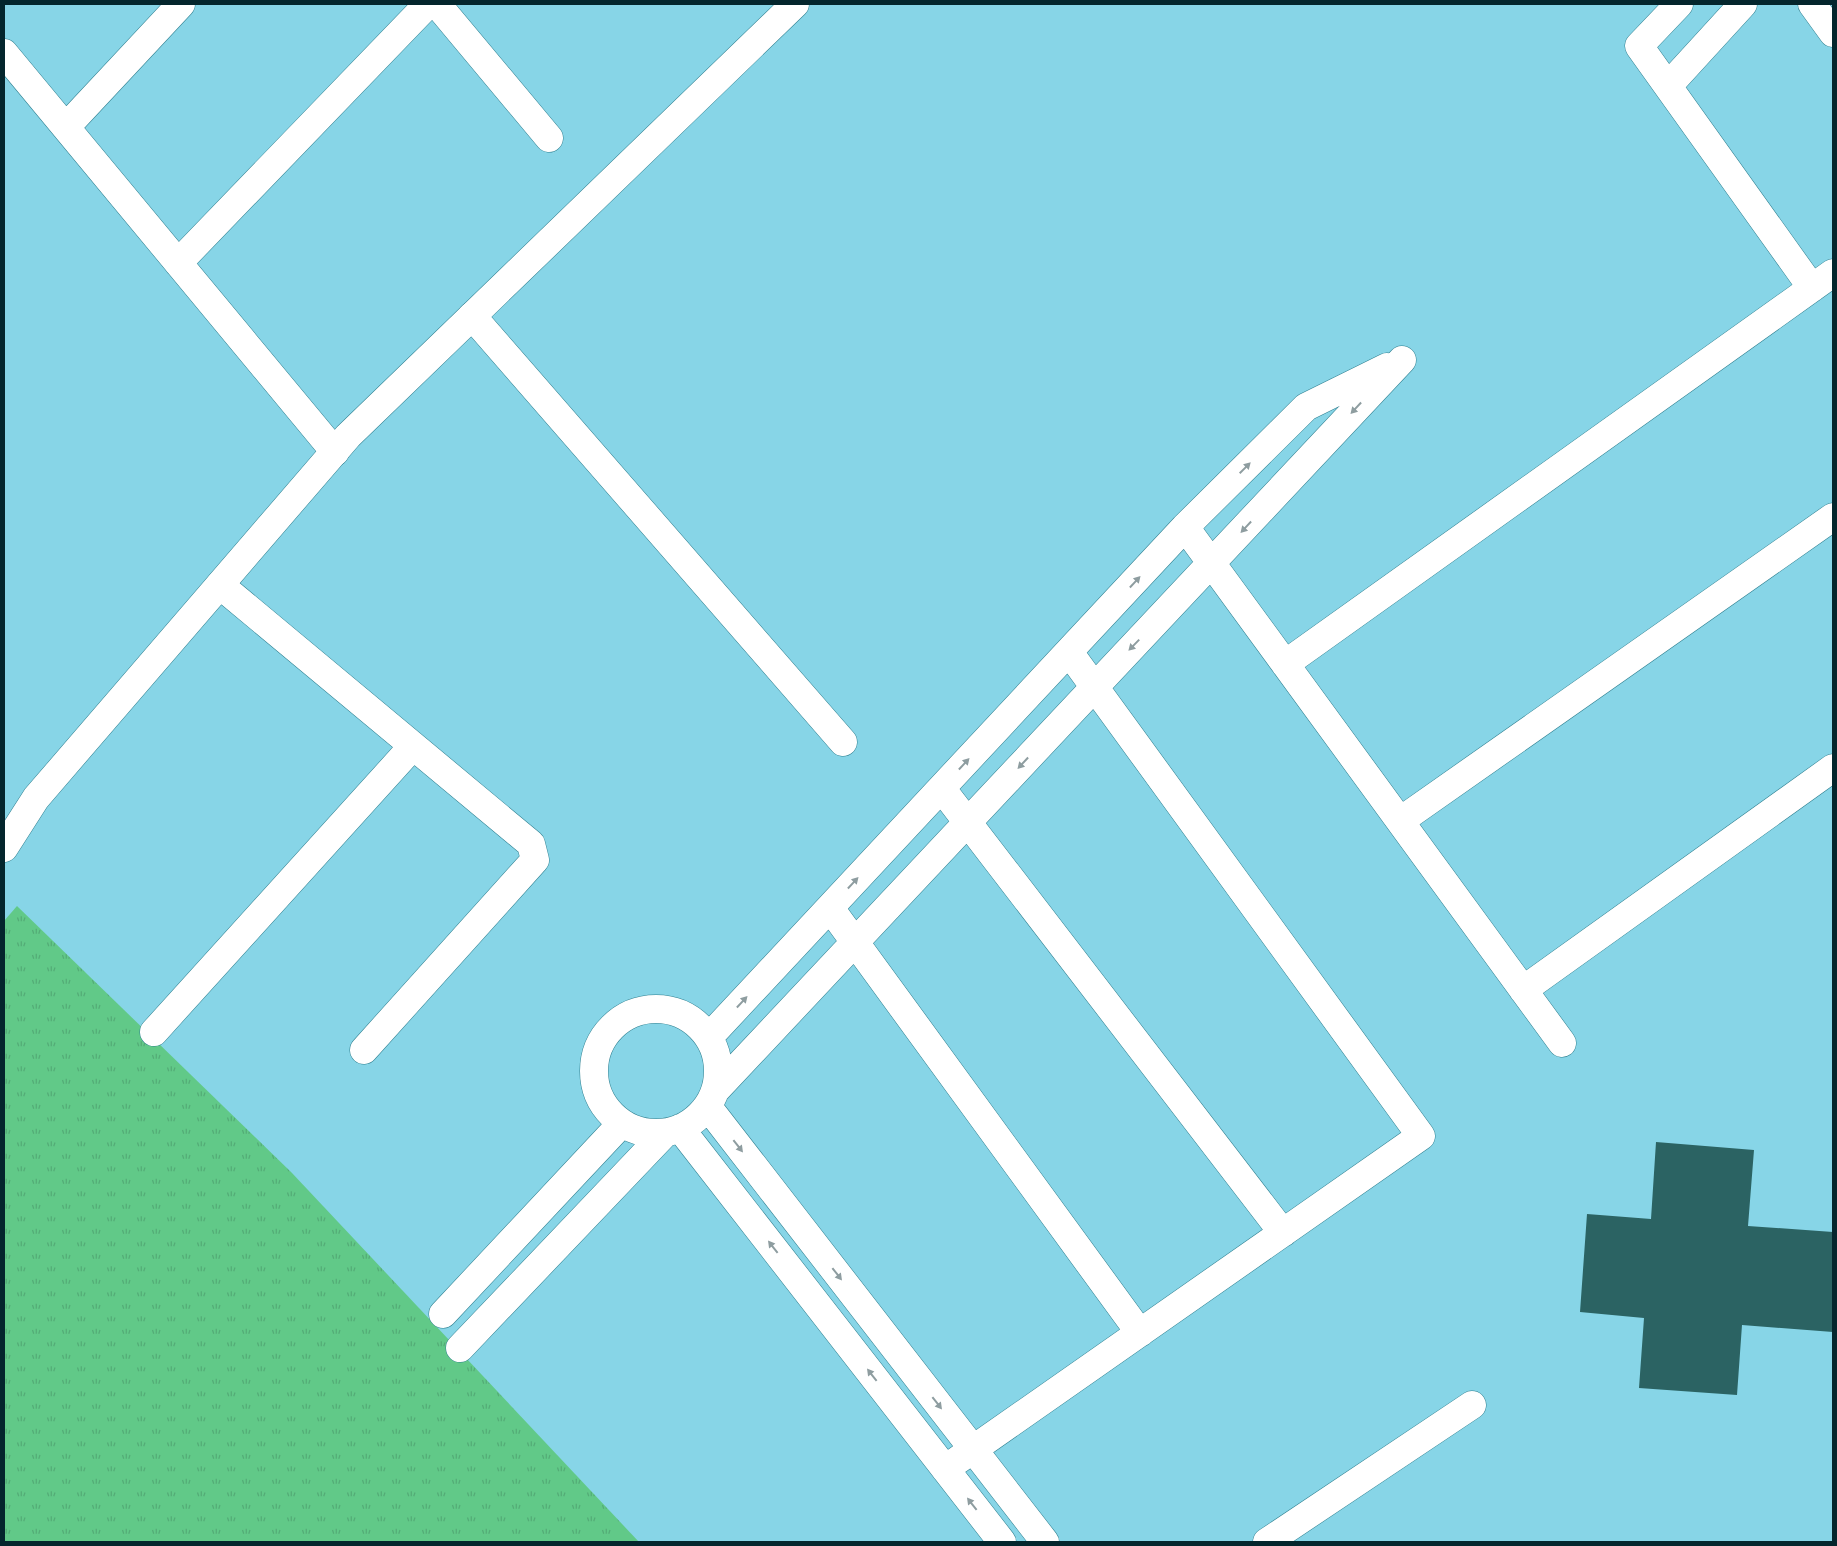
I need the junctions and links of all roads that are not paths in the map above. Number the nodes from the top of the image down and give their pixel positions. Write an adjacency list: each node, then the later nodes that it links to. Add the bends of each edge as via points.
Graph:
1 (181, 4): 11 (street)
2 (428, 4): 13 (street)
3 (436, 4): 12 (street)
4 (795, 4): 15 (street)
5 (1678, 4): 10 (street, via 1639,46)
6 (1743, 4): 10 (street)
7 (1812, 4): 8 (street)
8 (1833, 33)
9 (4, 53): 11 (street)
10 (1668, 86): 14 (street)
11 (66, 128): 13 (street)
12 (549, 138)
13 (178, 263): 16 (street)
14 (1823, 281): 22 (street)
15 (472, 316): 16 (street); 24 (street)
16 (334, 452): 20 (street)
17 (1833, 517): 28 (street)
18 (1185, 527): 19 (street); 19 (street, one-way to 19, via 1306,407 1402,360); 21 (street, one-way to 18)
19 (1212, 564): 22 (street); 23 (street, one-way to 23)
20 (220, 585): 25 (street); 30 (street, via 36,798)
21 (1069, 652): 23 (street); 27 (street, one-way to 21)
22 (1285, 664): 28 (street)
23 (1094, 687): 29 (street, one-way to 29); 41 (street, via 1421,1136)
24 (843, 742)
25 (413, 746): 34 (street); 37 (street, via 530,844 535,860)
26 (1833, 768): 33 (street)
27 (942, 789): 29 (street); 31 (street, one-way to 27)
28 (1400, 821): 33 (street)
29 (967, 822): 32 (street); 41 (street)
30 (4, 848)
31 (830, 908): 32 (street); 35 (street, one-way to 31)
32 (855, 942): 38 (street); 43 (street)
33 (1523, 990): 36 (street)
34 (154, 1032)
35 (709, 1037): 38 (street, via 717,1055 719,1073); 39 (street, via 697,1023 663,1008 626,1016 612,1026 595,1056 594,1073 596,1090 604,1106)
36 (1562, 1043)
37 (364, 1050)
38 (711, 1099): 40 (street, via 696,1120); 46 (street, one-way to 46)
39 (622, 1123): 40 (street, via 647,1133); 42 (street)
40 (673, 1131): 44 (street); 47 (street, one-way to 40)
41 (1283, 1232): 43 (street)
42 (443, 1314)
43 (1140, 1333): 46 (street)
44 (460, 1348)
45 (1472, 1405): 50 (street)
46 (973, 1450): 47 (street); 49 (street)
47 (945, 1469): 48 (street, one-way to 47)
48 (1002, 1542)
49 (1045, 1542)
50 (1267, 1542)

